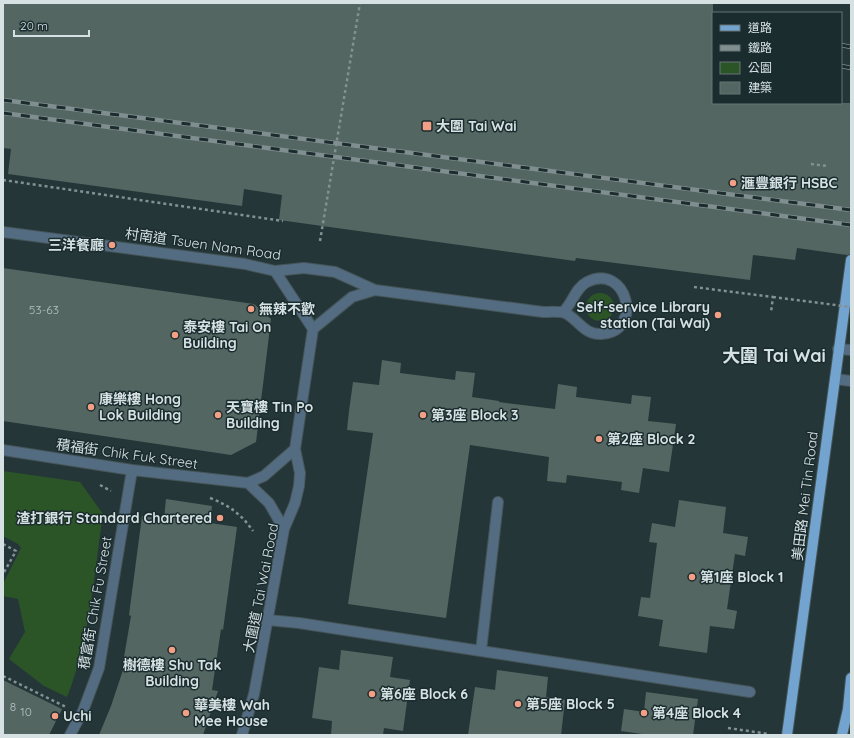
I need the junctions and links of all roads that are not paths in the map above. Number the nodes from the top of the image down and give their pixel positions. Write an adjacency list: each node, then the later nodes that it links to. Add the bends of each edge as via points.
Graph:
1 (3, 232): 3 (street, 村南道 Tsuen Nam Road, via 245,264)
2 (851, 260): 7 (main road, 美田路 Mei Tin Road)
3 (275, 271): 4 (street, 村南道 Tsuen Nam Road, via 304,268 335,272); 6 (street)
4 (376, 290): 5 (street, 村南道 Tsuen Nam Road, via 543,312); 6 (street, via 352,297)
5 (563, 312): 5 (street, via 569,307 579,288 595,279 612,282 624,294 627,303 627,312 618,328 601,334 583,329 571,316)
6 (313, 329): 11 (street, 大圍道 Tai Wai Road)
7 (838, 349): 8 (street); 9 (main road, 美田路 Mei Tin Road)
8 (851, 350)
9 (835, 379): 10 (street); 23 (main road, 美田路 Mei Tin Road)
10 (851, 381)
11 (295, 449): 14 (street, via 264,476); 16 (street, 大圍道 Tai Wai Road, via 300,473 295,503)
12 (3, 450): 13 (street, 積福街 Chik Fuk Street)
13 (132, 470): 14 (street, 積福街 Chik Fuk Street); 21 (street, 積富街 Chik Fu Street, via 99,668 83,711)
14 (248, 483): 16 (street, via 269,503)
15 (498, 502): 18 (street)
16 (284, 529): 17 (street, 大圍道 Tai Wai Road)
17 (268, 620): 18 (street); 22 (street, 大圍道 Tai Wai Road, via 254,694)
18 (482, 651): 20 (street)
19 (851, 678): 24 (main road)
20 (750, 692)
21 (70, 735)
22 (242, 735)
23 (787, 735)
24 (842, 735)

